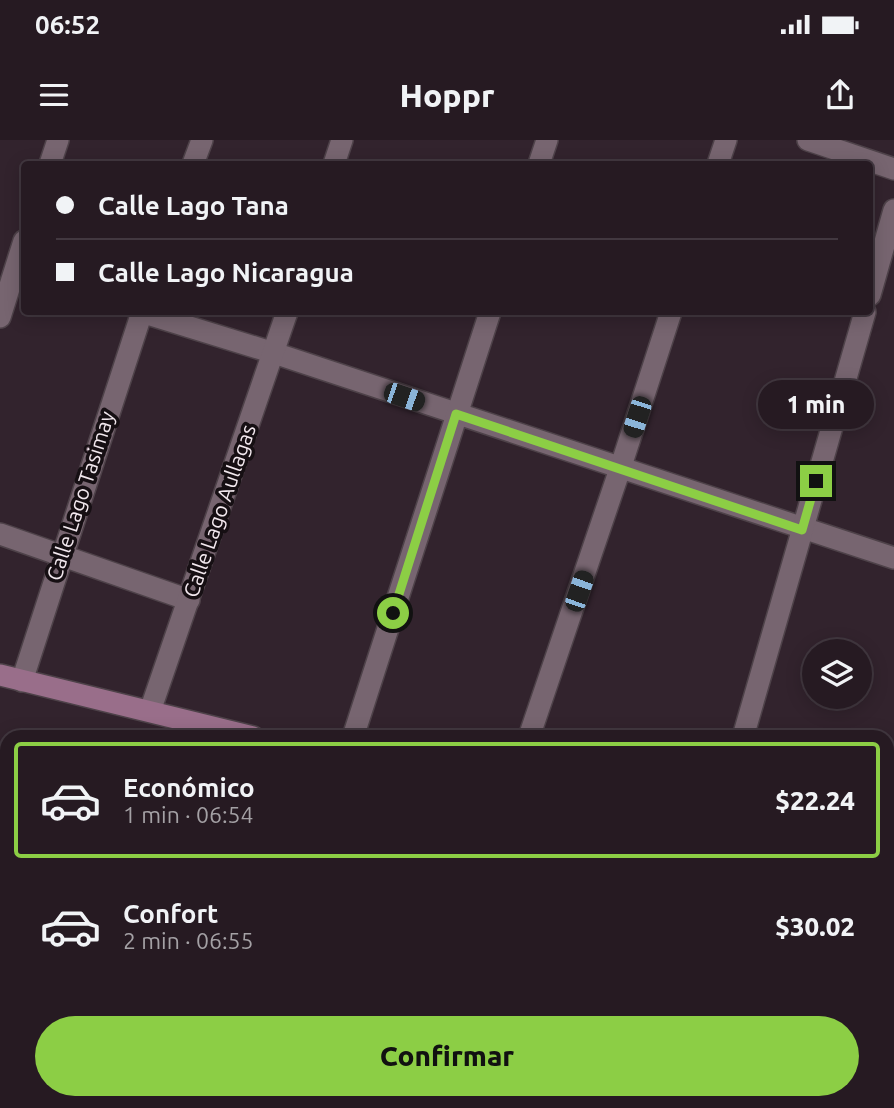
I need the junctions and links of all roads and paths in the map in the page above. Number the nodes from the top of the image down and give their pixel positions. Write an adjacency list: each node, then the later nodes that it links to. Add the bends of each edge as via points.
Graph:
1 (58, 140): 7 (street)
2 (202, 140): 8 (street)
3 (342, 140): 9 (street)
4 (547, 140): 10 (street)
5 (726, 140): 11 (street)
6 (808, 140): 12 (street)
7 (51, 161)
8 (194, 161)
9 (335, 161)
10 (540, 161)
11 (719, 161)
12 (870, 161)
13 (873, 162): 14 (street)
14 (894, 169)
15 (894, 210): 18 (street)
16 (21, 249): 17 (street)
17 (13, 271): 25 (street)
18 (873, 284)
19 (140, 315): 31 (street, Calle Lago Tasimay)
20 (151, 315): 26 (street)
21 (287, 315): 26 (street, Calle Lago Aullagas)
22 (489, 315): 27 (street)
23 (670, 315): 28 (street)
24 (864, 315): 29 (street)
25 (0, 317)
26 (274, 353): 27 (street); 33 (street, Calle Lago Aullagas)
27 (456, 414): 28 (street); 38 (street)
28 (620, 469): 29 (street); 39 (street)
29 (802, 530): 32 (street); 40 (street)
30 (0, 534): 31 (street)
31 (61, 555): 33 (street); 35 (street, Calle Lago Tasimay)
32 (894, 558)
33 (189, 600): 36 (street, Calle Lago Aullagas)
34 (0, 675): 35 (street)
35 (22, 681): 36 (street)
36 (150, 711): 37 (street)
37 (225, 730)
38 (355, 730)
39 (531, 730)
40 (745, 730)

